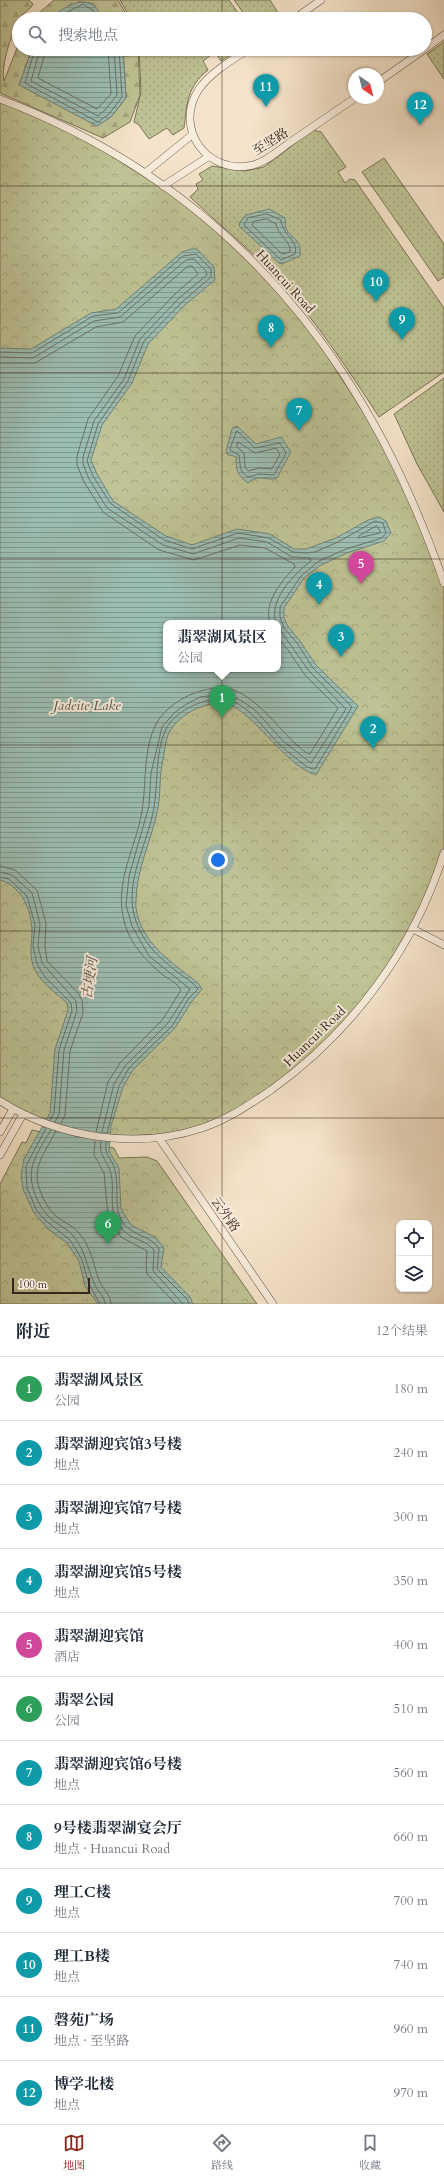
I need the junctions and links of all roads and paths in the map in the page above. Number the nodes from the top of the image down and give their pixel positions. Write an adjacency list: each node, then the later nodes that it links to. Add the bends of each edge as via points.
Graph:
1 (321, 0): 2 (street)
2 (304, 12)
3 (444, 35): 4 (street)
4 (432, 44)
5 (239, 56): 10 (street, via 200,88 191,107)
6 (415, 56): 7 (street)
7 (384, 78)
8 (0, 99): 12 (street, Huancui Road, via 72,131)
9 (348, 103): 11 (street, 至坚路, via 256,164 235,166 219,163)
10 (193, 134): 11 (street); 12 (street)
11 (208, 157): 13 (street)
12 (144, 173): 13 (street, Huancui Road)
13 (163, 186): 14 (street, Huancui Road, via 206,219 256,264 328,349 356,392 387,449 428,540)
14 (444, 583)
15 (444, 853): 16 (street, Huancui Road, via 429,894)
16 (412, 929): 17 (street); 22 (street, Huancui Road, via 392,964 367,999 333,1037 299,1069 263,1095 216,1122 182,1134)
17 (444, 945)
18 (0, 1101): 19 (street)
19 (13, 1109): 20 (street); 21 (street)
20 (23, 1114): 22 (street, Huancui Road, via 70,1132 122,1139); 23 (street)
21 (0, 1132)
22 (159, 1138): 24 (street, 云外路)
23 (0, 1155)
24 (273, 1304)

